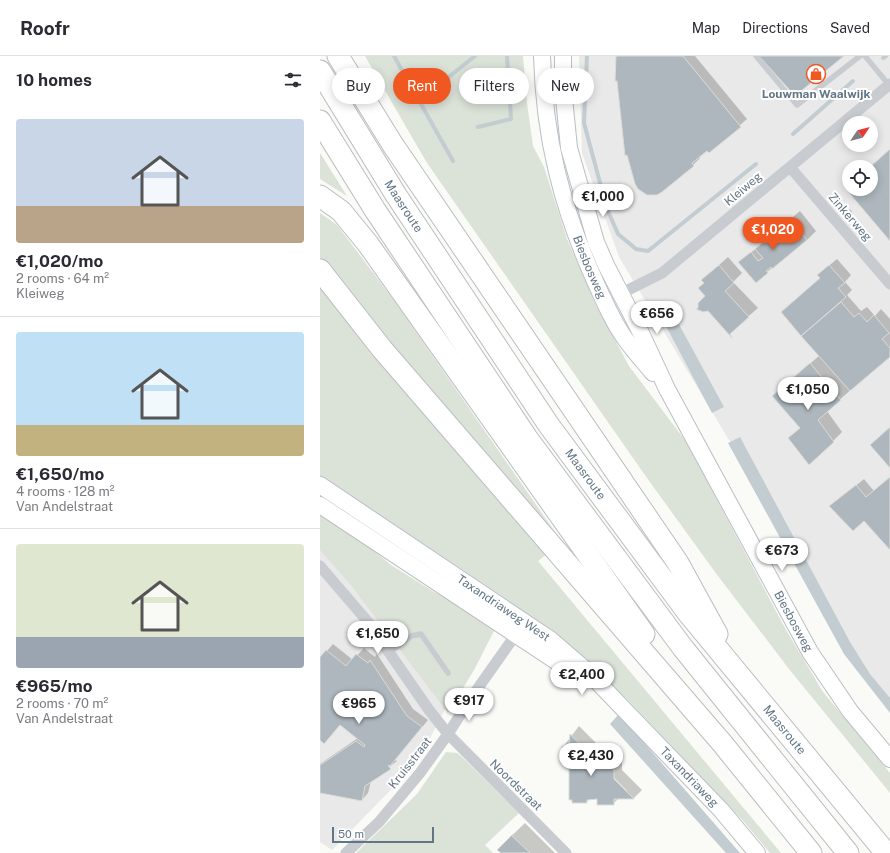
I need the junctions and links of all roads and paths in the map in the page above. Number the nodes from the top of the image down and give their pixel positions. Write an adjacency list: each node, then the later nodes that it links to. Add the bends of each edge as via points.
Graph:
1 (338, 56): 11 (highway)
2 (351, 56): 11 (highway)
3 (542, 56): 17 (main road, Biesbosweg, via 543,95 552,153 564,204)
4 (563, 56): 16 (main road, Biesbosweg, via 563,88 569,148 596,242)
5 (756, 56): 6 (lane, via 797,105)
6 (860, 56)
7 (865, 56): 9 (lane)
8 (320, 71): 26 (highway, Maasroute, via 396,195 548,424 688,613)
9 (889, 85): 12 (street, Kleiweg)
10 (320, 121): 35 (highway, Maasroute, via 527,438 682,648)
11 (393, 145): 26 (highway, via 678,563)
12 (790, 167): 15 (street, Zinkerweg); 16 (street, Kleiweg, via 662,273)
13 (320, 196): 29 (highway, via 341,211 368,244)
14 (320, 270): 29 (highway, via 382,349)
15 (890, 284)
16 (620, 294): 17 (street, Kleiweg); 18 (main road, Biesbosweg)
17 (604, 302): 18 (main road, Biesbosweg, via 625,339)
18 (667, 389): 30 (main road, Biesbosweg, via 810,652 850,711)
19 (320, 485): 22 (main road, Taxandriaweg West)
20 (320, 505): 23 (main road, Taxandriaweg West)
21 (320, 566): 24 (street, Noordstraat)
22 (525, 621): 23 (street, Kruisstraat); 27 (main road, Taxandriaweg West, via 587,671)
23 (516, 634): 27 (main road, Taxandriaweg West); 28 (street, Kruisstraat)
24 (390, 652): 25 (lane, via 412,636 421,634); 28 (street, Noordstraat)
25 (448, 673)
26 (744, 682): 36 (highway, Maasroute)
27 (618, 705): 33 (main road, Taxandriaweg, via 721,810)
28 (448, 734): 31 (street, Kruisstraat, via 420,773 379,822); 32 (street, Noordstraat)
29 (722, 743): 34 (highway)
30 (890, 759)
31 (346, 853)
32 (566, 853)
33 (757, 853)
34 (811, 853)
35 (848, 853)
36 (886, 853)

